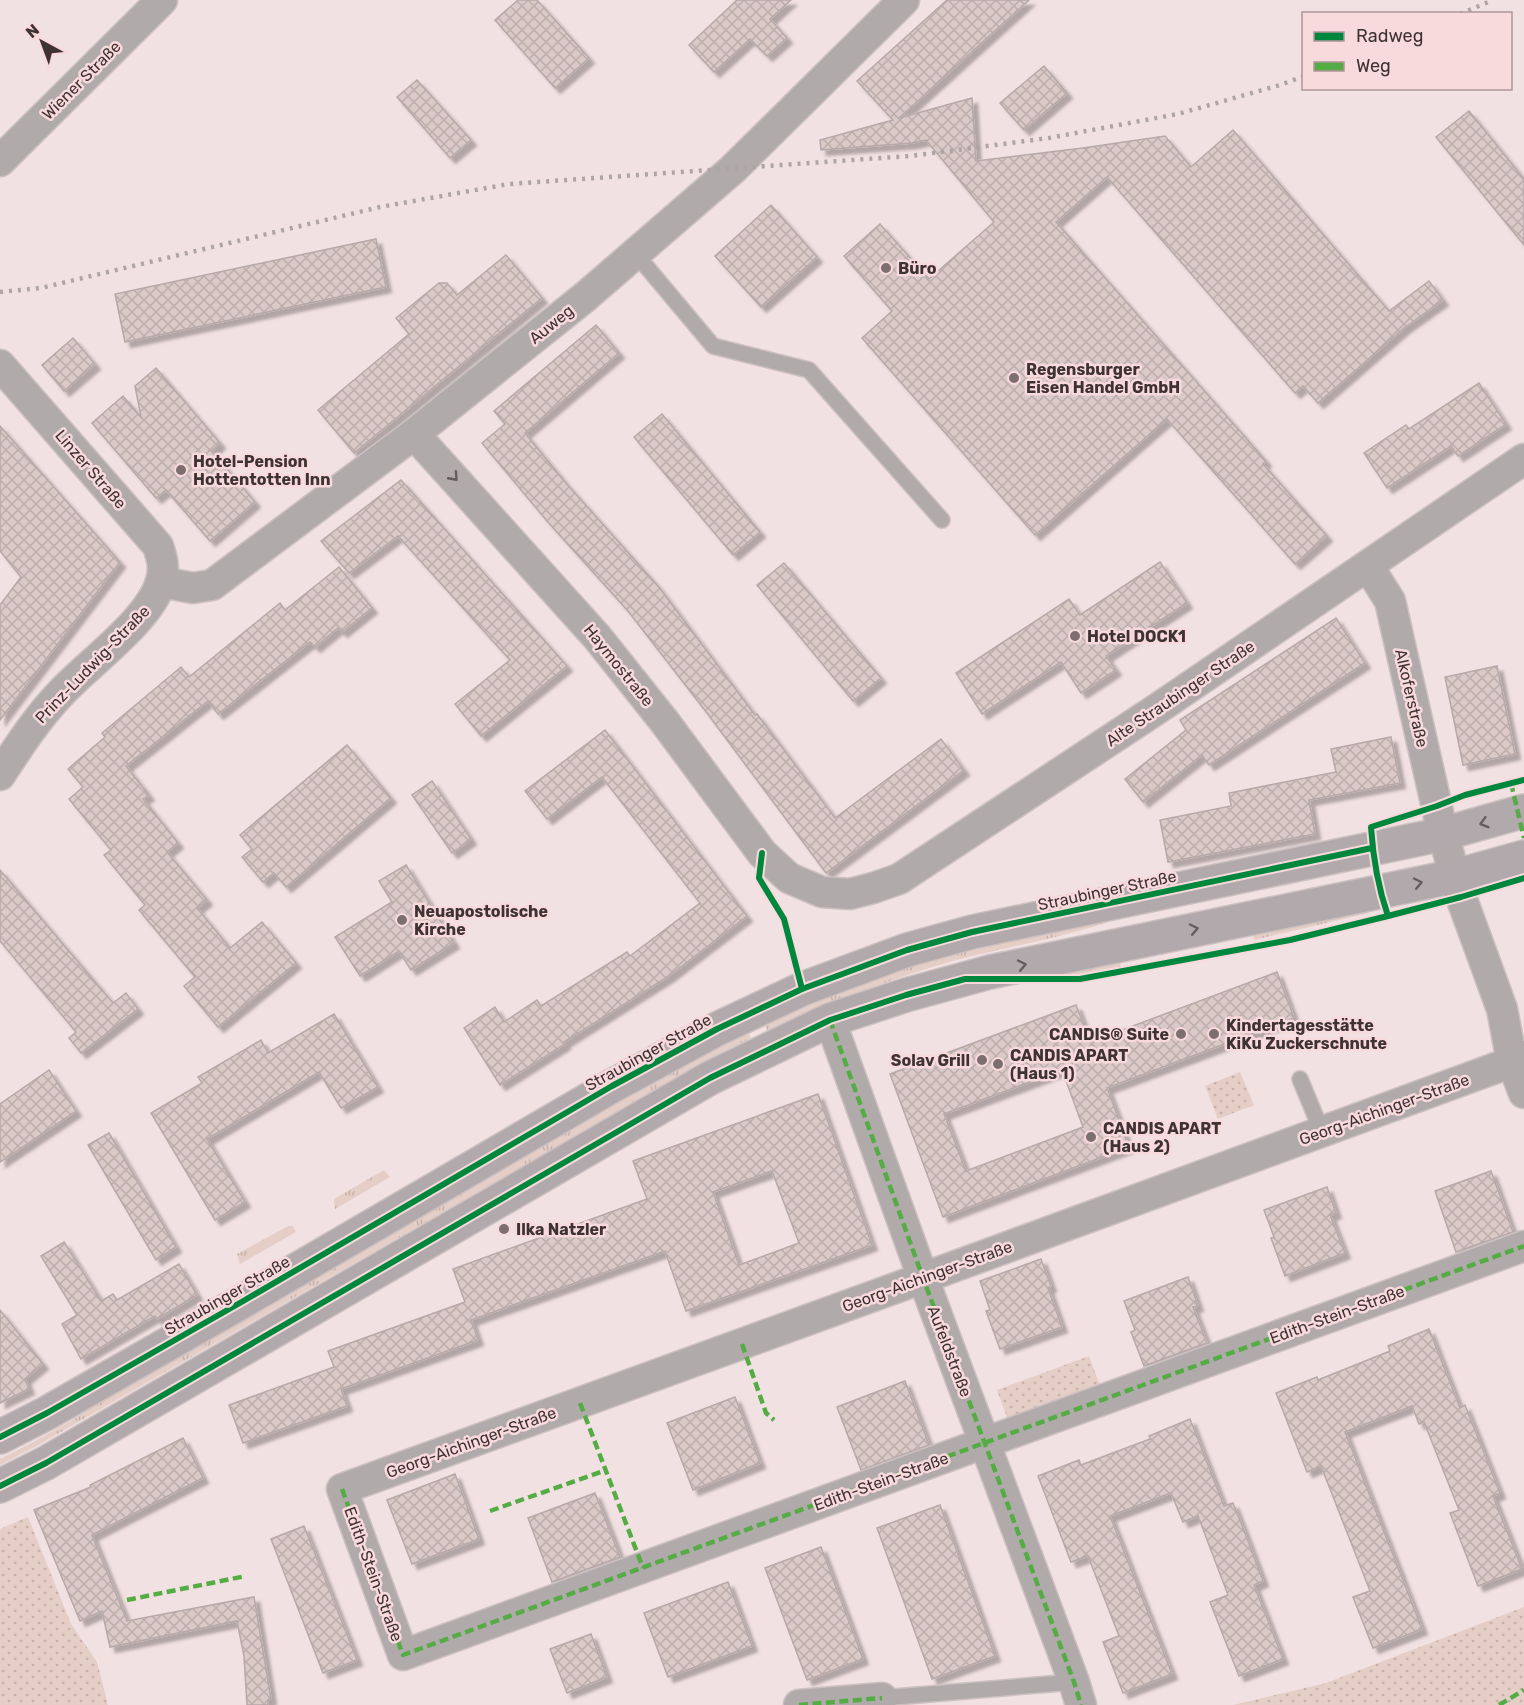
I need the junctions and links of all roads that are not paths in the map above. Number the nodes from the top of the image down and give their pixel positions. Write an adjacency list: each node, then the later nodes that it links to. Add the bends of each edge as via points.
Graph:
1 (162, 0): 3 (street, Wiener Straße)
2 (904, 0): 4 (street, Auweg, via 732,169)
3 (0, 161)
4 (636, 253): 6 (street, Auweg); 8 (lane, via 713,346 809,370)
5 (0, 365): 10 (street, Linzer Straße, via 158,546 164,561)
6 (414, 434): 10 (street, Auweg, via 212,585 193,588); 16 (street, Haymostraße, one-way to 16, via 597,637 762,853 789,878)
7 (1524, 459): 9 (street, Alte Straubinger Straße)
8 (942, 520)
9 (1368, 566): 13 (street, Alkoferstraße, via 1390,601); 16 (street, Alte Straubinger Straße, via 899,879 850,894)
10 (161, 582): 11 (street, Prinz-Ludwig-Straße, via 137,621 39,716)
11 (0, 775)
12 (1524, 811): 13 (main road, Straubinger Straße, one-way to 13)
13 (1443, 834): 15 (street); 24 (main road, Straubinger Straße, via 972,932 907,950 802,989 717,1029 612,1086 245,1300)
14 (1524, 857): 15 (main road)
15 (1456, 876): 17 (main road, one-way to 15, via 990,972); 18 (street)
16 (822, 892)
17 (830, 1020): 23 (street, Aufeldstraße); 26 (main road, via 710,1078)
18 (1518, 1059): 20 (street); 21 (street, Georg-Aichinger-Straße)
19 (1300, 1079): 21 (lane)
20 (1524, 1093)
21 (1322, 1132): 23 (street, Georg-Aichinger-Straße)
22 (1524, 1246): 25 (street, Edith-Stein-Straße)
23 (923, 1278): 25 (street, Aufeldstraße); 27 (street, Georg-Aichinger-Straße)
24 (0, 1437)
25 (985, 1443): 27 (street, Edith-Stein-Straße, via 403,1655); 28 (street, Aufeldstraße)
26 (0, 1486)
27 (342, 1489)
28 (1077, 1693): 29 (lane, Aufeldstraße)
29 (865, 1701): 30 (street)
30 (799, 1705)

